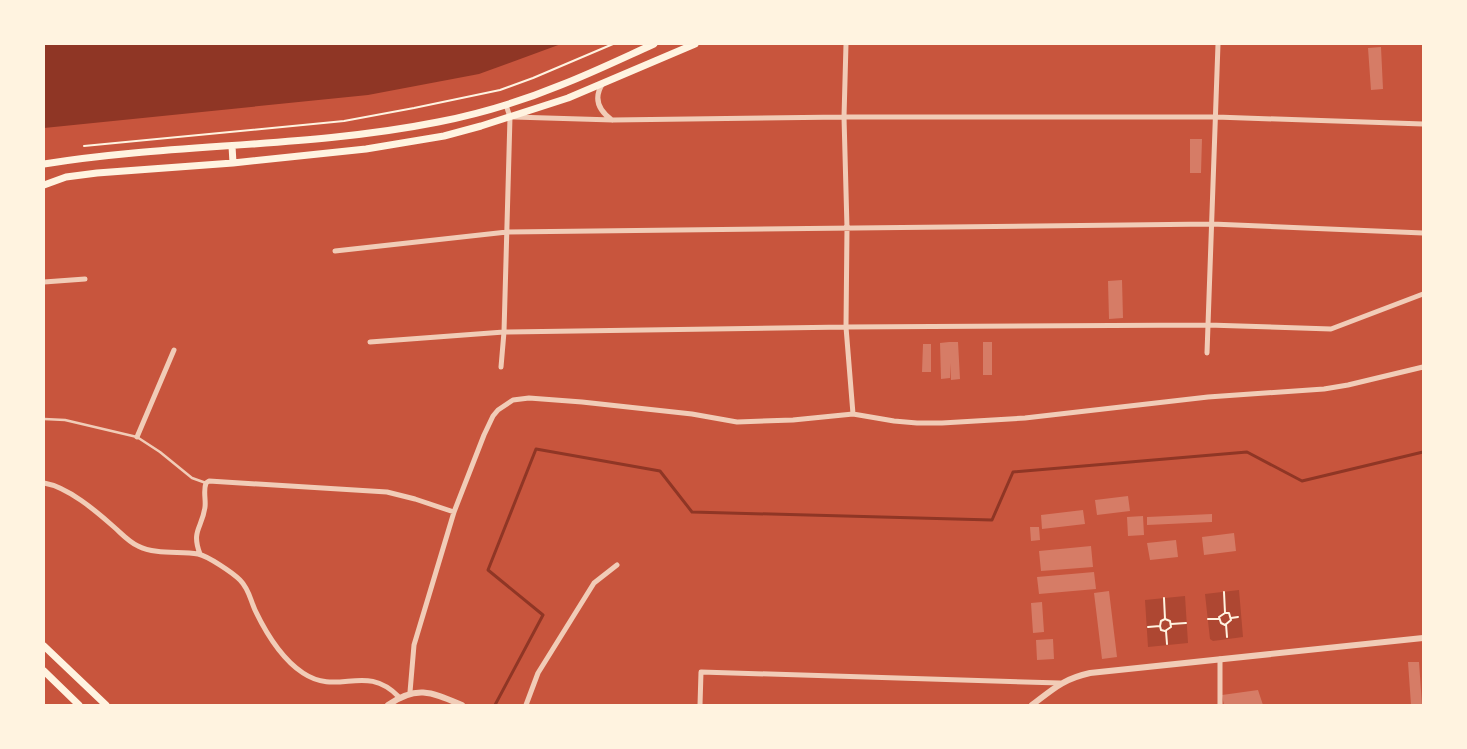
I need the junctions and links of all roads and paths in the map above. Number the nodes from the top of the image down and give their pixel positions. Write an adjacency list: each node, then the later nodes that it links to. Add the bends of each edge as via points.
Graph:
1 (614, 44): 13 (path, via 500,90 378,115)
2 (654, 44): 7 (main road, via 560,86)
3 (694, 44): 6 (main road)
4 (846, 44): 9 (street)
5 (1218, 44): 10 (street)
6 (604, 82): 8 (main road); 11 (street, via 599,90 600,107 602,113)
7 (506, 104): 8 (street); 14 (main road, via 440,122 403,128 327,139)
8 (510, 117): 11 (street); 15 (main road, via 407,143); 20 (street)
9 (844, 117): 10 (street); 11 (street); 19 (street)
10 (1216, 117): 12 (street); 18 (street)
11 (613, 120)
12 (1423, 124)
13 (84, 146)
14 (232, 146): 15 (main road); 16 (main road)
15 (233, 163): 17 (main road, via 97,172)
16 (44, 164)
17 (44, 185)
18 (1212, 224): 19 (street); 21 (street); 26 (street)
19 (848, 228): 20 (street); 27 (street)
20 (508, 232): 22 (street); 28 (street)
21 (1423, 233)
22 (335, 251)
23 (85, 278): 24 (street)
24 (44, 282)
25 (1423, 294): 26 (street, via 1331,329)
26 (1208, 325): 27 (street); 31 (street)
27 (846, 327): 28 (street); 34 (street)
28 (504, 332): 29 (street); 32 (street)
29 (370, 342)
30 (174, 350): 36 (street)
31 (1207, 353)
32 (502, 367)
33 (1423, 367): 34 (street, via 1324,389 1176,400 1025,418 917,424)
34 (853, 414): 39 (street, via 737,422 582,402 513,400 498,410 484,435)
35 (44, 419): 36 (lane, via 65,420)
36 (137, 437): 37 (lane, via 192,478)
37 (206, 483): 39 (street, via 387,492); 40 (street, via 205,507 196,535)
38 (44, 484): 40 (street, via 61,489 79,500 139,546 156,551)
39 (454, 512): 63 (street, via 414,645)
40 (200, 554): 64 (street, via 241,582 277,646 294,666 314,679 327,682 378,682)
41 (617, 565): 69 (street, via 594,583 538,673)
42 (1224, 592): 44 (path)
43 (1164, 598): 47 (path)
44 (1225, 613): 46 (path, via 1229,613); 48 (path)
45 (1238, 617): 46 (path)
46 (1231, 618): 52 (path)
47 (1165, 619): 51 (path); 53 (path)
48 (1219, 619): 49 (path); 52 (path)
49 (1208, 620)
50 (1186, 623): 51 (path)
51 (1171, 624): 55 (path)
52 (1226, 624): 56 (path)
53 (1160, 626): 54 (path); 55 (path)
54 (1148, 627)
55 (1166, 631): 58 (path)
56 (1227, 637)
57 (1423, 638): 60 (street)
58 (1167, 644)
59 (44, 646): 66 (main road)
60 (1220, 659): 62 (street, via 1090,673); 72 (street)
61 (44, 671): 65 (main road)
62 (1060, 683): 70 (street, via 701,672); 71 (street)
63 (410, 692): 64 (street); 68 (street, via 425,692)
64 (399, 697): 67 (street)
65 (79, 705)
66 (106, 705)
67 (388, 705)
68 (462, 705)
69 (526, 705)
70 (700, 705)
71 (1032, 705)
72 (1220, 705)

